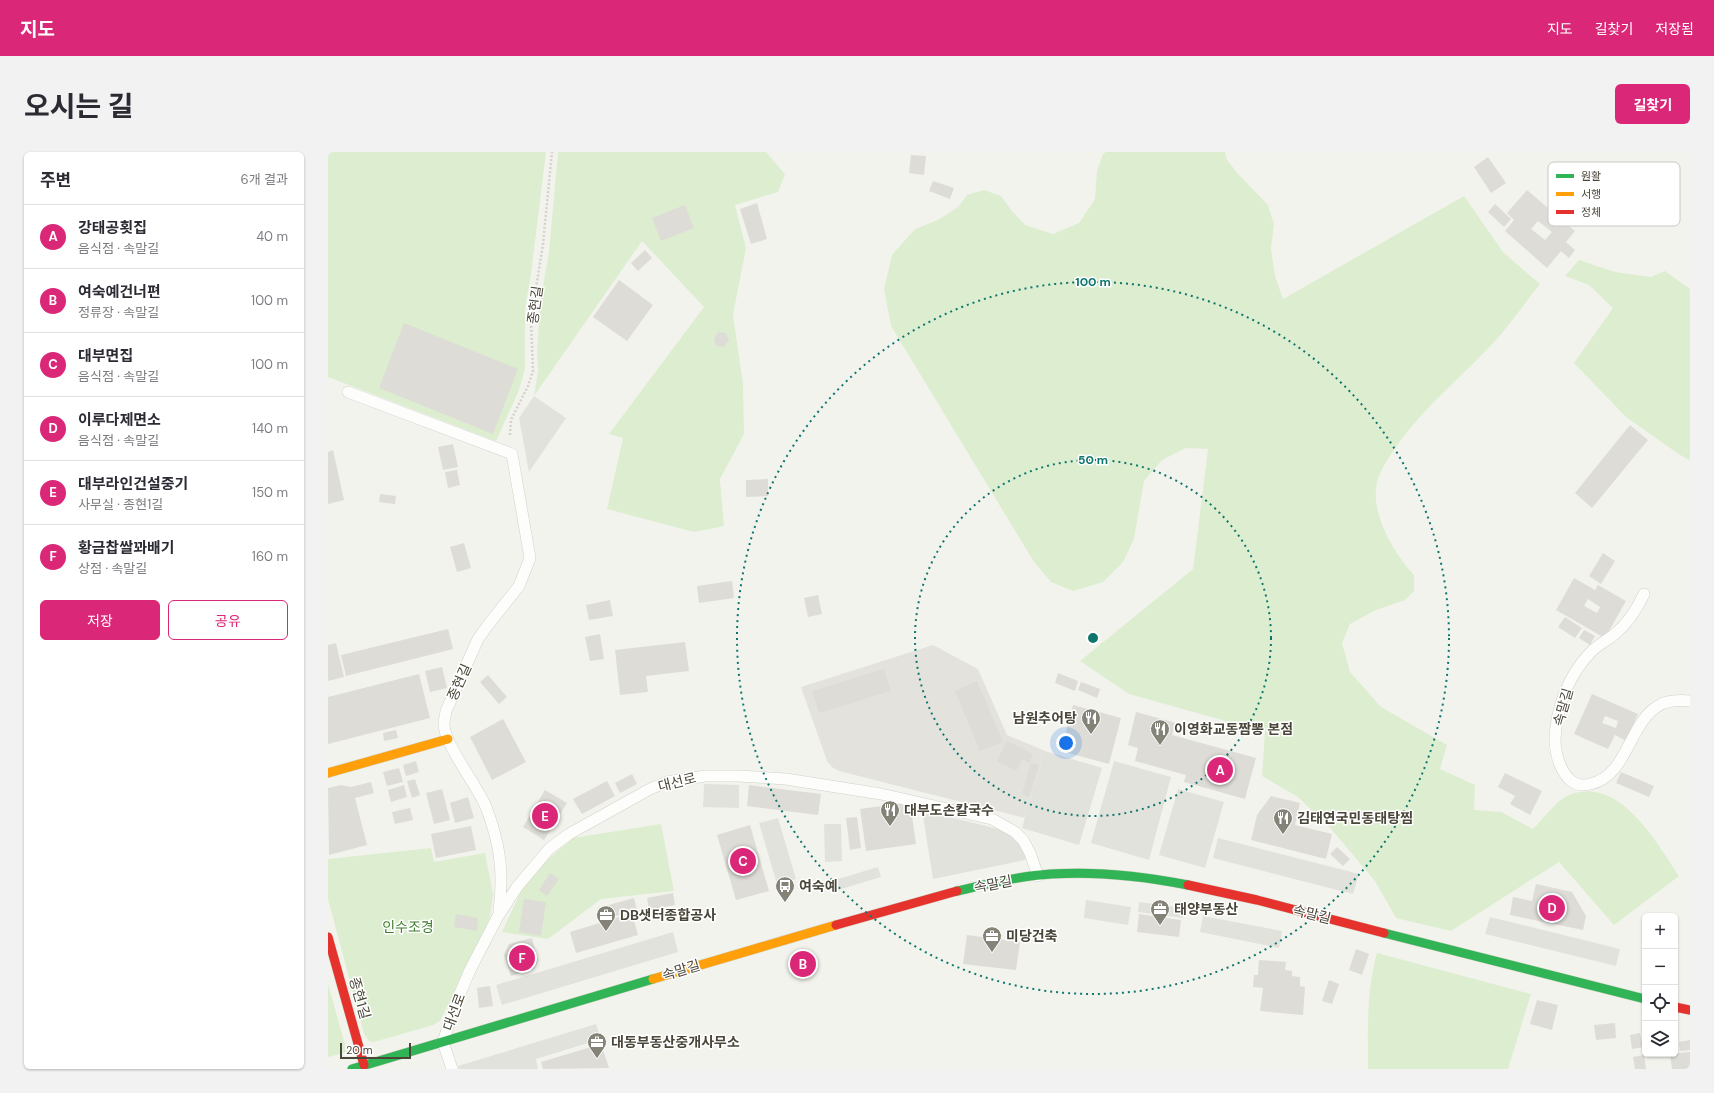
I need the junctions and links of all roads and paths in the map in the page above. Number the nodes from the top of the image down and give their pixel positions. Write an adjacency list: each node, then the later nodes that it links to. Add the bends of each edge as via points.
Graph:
1 (552, 152): 3 (path, 종현길, via 532,320 532,371 528,386 511,420)
2 (348, 392): 3 (lane)
3 (512, 454): 6 (lane, 종현길, via 530,558 519,586 488,624 446,711 444,723)
4 (1644, 594): 5 (lane, 속말길, via 1627,622 1590,653 1565,691 1555,729 1558,760 1564,773 1572,782 1582,786 1605,778 1615,768 1646,717 1657,706 1681,700)
5 (1690, 701)
6 (448, 739): 7 (street); 9 (lane, 종현길, via 485,806 496,839 502,866)
7 (328, 773)
8 (1038, 876): 9 (lane, 대선로, via 1023,840 1015,832 992,819 881,794 786,779 705,776 667,782 650,789 569,834 549,849 534,865); 11 (street, 속말길, via 1083,873 1120,875 1196,886); 14 (street, 속말길, via 970,888 904,905)
9 (498, 916): 14 (lane, 대선로, via 470,970)
10 (328, 938): 15 (street, 종현1길)
11 (1642, 998)
12 (1678, 1008): 13 (street)
13 (1690, 1010)
14 (443, 1042): 15 (street, 속말길); 17 (lane, 대선로)
15 (364, 1065): 16 (street, 속말길)
16 (352, 1069)
17 (452, 1069)

